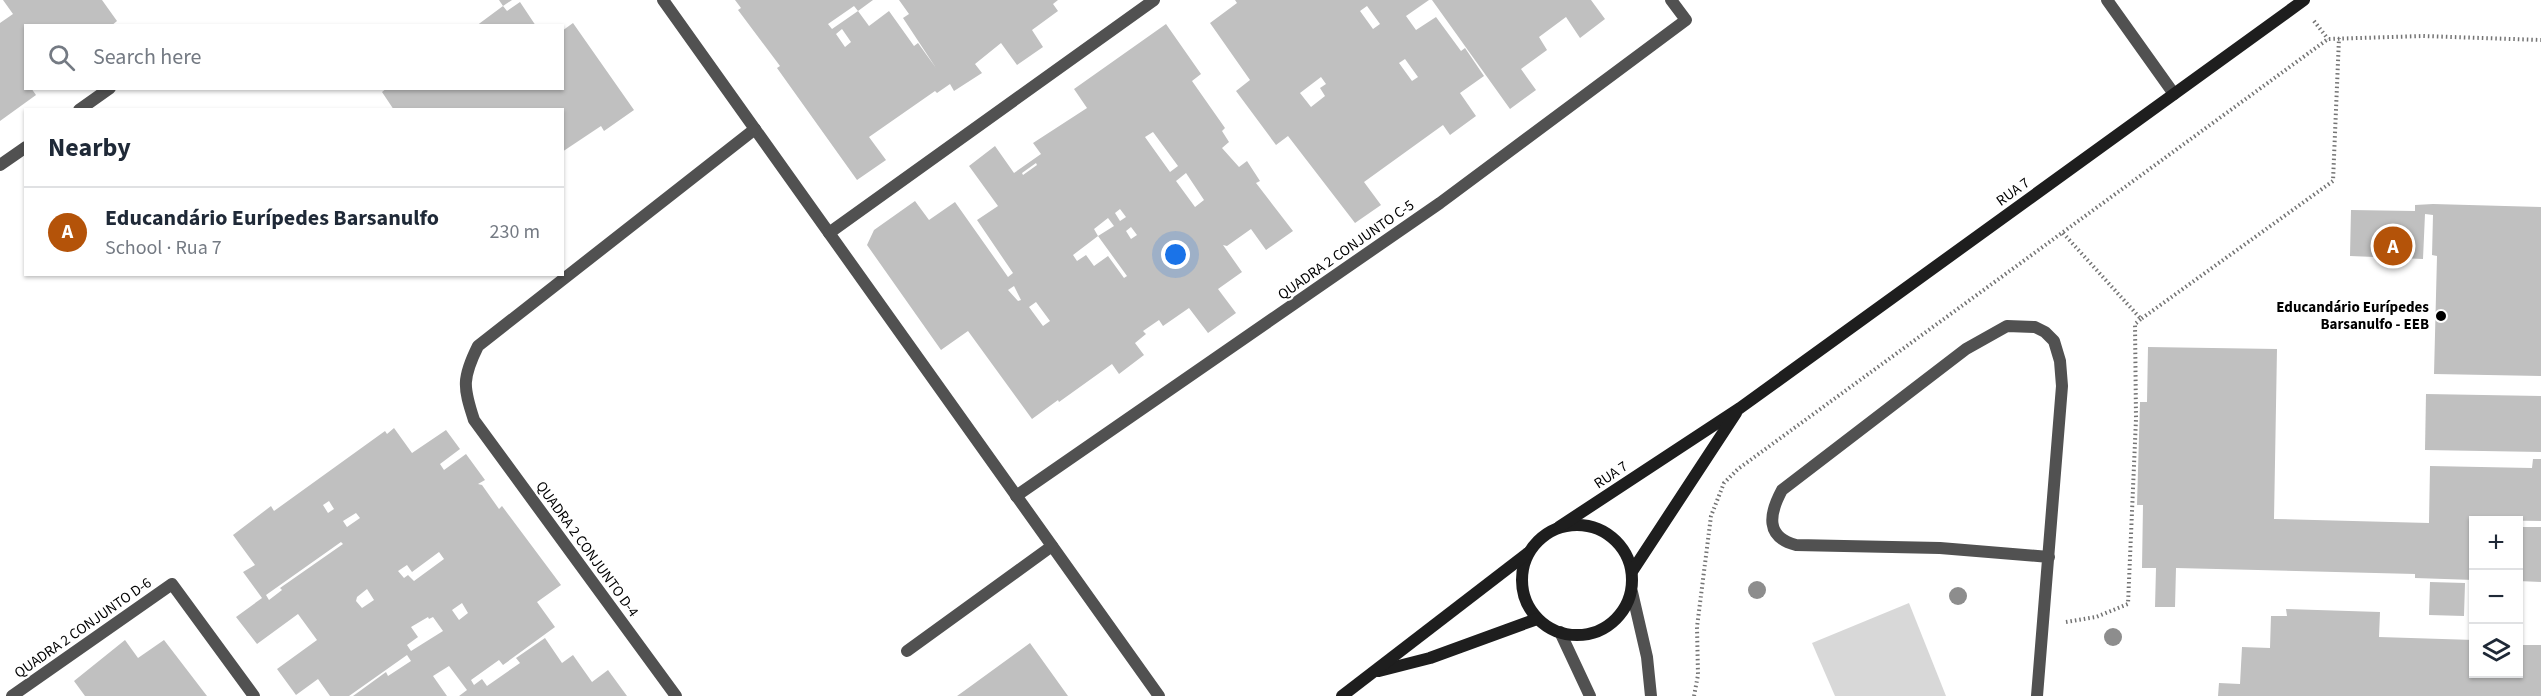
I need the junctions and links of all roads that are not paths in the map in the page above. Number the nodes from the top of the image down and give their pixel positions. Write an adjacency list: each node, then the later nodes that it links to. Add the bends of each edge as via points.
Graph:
1 (663, 0): 9 (street)
2 (1154, 0): 12 (street)
3 (1671, 0): 14 (street, QUADRA 2 CONJUNTO C-5, via 1686,20 1440,203)
4 (2107, 0): 7 (street)
5 (2304, 0): 7 (main road, RUA 7)
6 (107, 90): 8 (street)
7 (2174, 94): 13 (main road, RUA 7)
8 (82, 108)
9 (755, 129): 12 (street); 27 (street, QUADRA 2 CONJUNTO D-4, via 478,346 466,370 464,390 474,420)
10 (24, 148): 11 (street)
11 (0, 165)
12 (829, 233): 14 (street)
13 (1740, 408): 15 (main road, RUA 7); 19 (main road, RUA 7)
14 (1016, 496): 16 (street)
15 (1559, 527): 17 (main road, via 1547,533); 19 (main road, via 1597,528 1626,552)
16 (1052, 546): 23 (street); 28 (street)
17 (1529, 553): 21 (main road, via 1522,587 1524,599); 24 (main road)
18 (2049, 557): 18 (street, via 2062,386 2054,341 2035,327 2007,326 1966,349 1782,490 1772,508 1777,536 1796,545 1940,548); 32 (street)
19 (1633, 570): 20 (main road)
20 (1632, 592): 22 (main road, via 1627,607 1605,628 1590,634); 31 (street, via 1647,657)
21 (1538, 619): 22 (main road); 24 (main road, via 1430,658)
22 (1560, 632): 30 (street)
23 (907, 651)
24 (1375, 672): 29 (main road)
25 (12, 696): 26 (street, QUADRA 2 CONJUNTO D-6, via 172,584)
26 (254, 696)
27 (676, 696)
28 (1159, 696)
29 (1342, 696)
30 (1590, 696)
31 (1651, 696)
32 (2037, 696)

